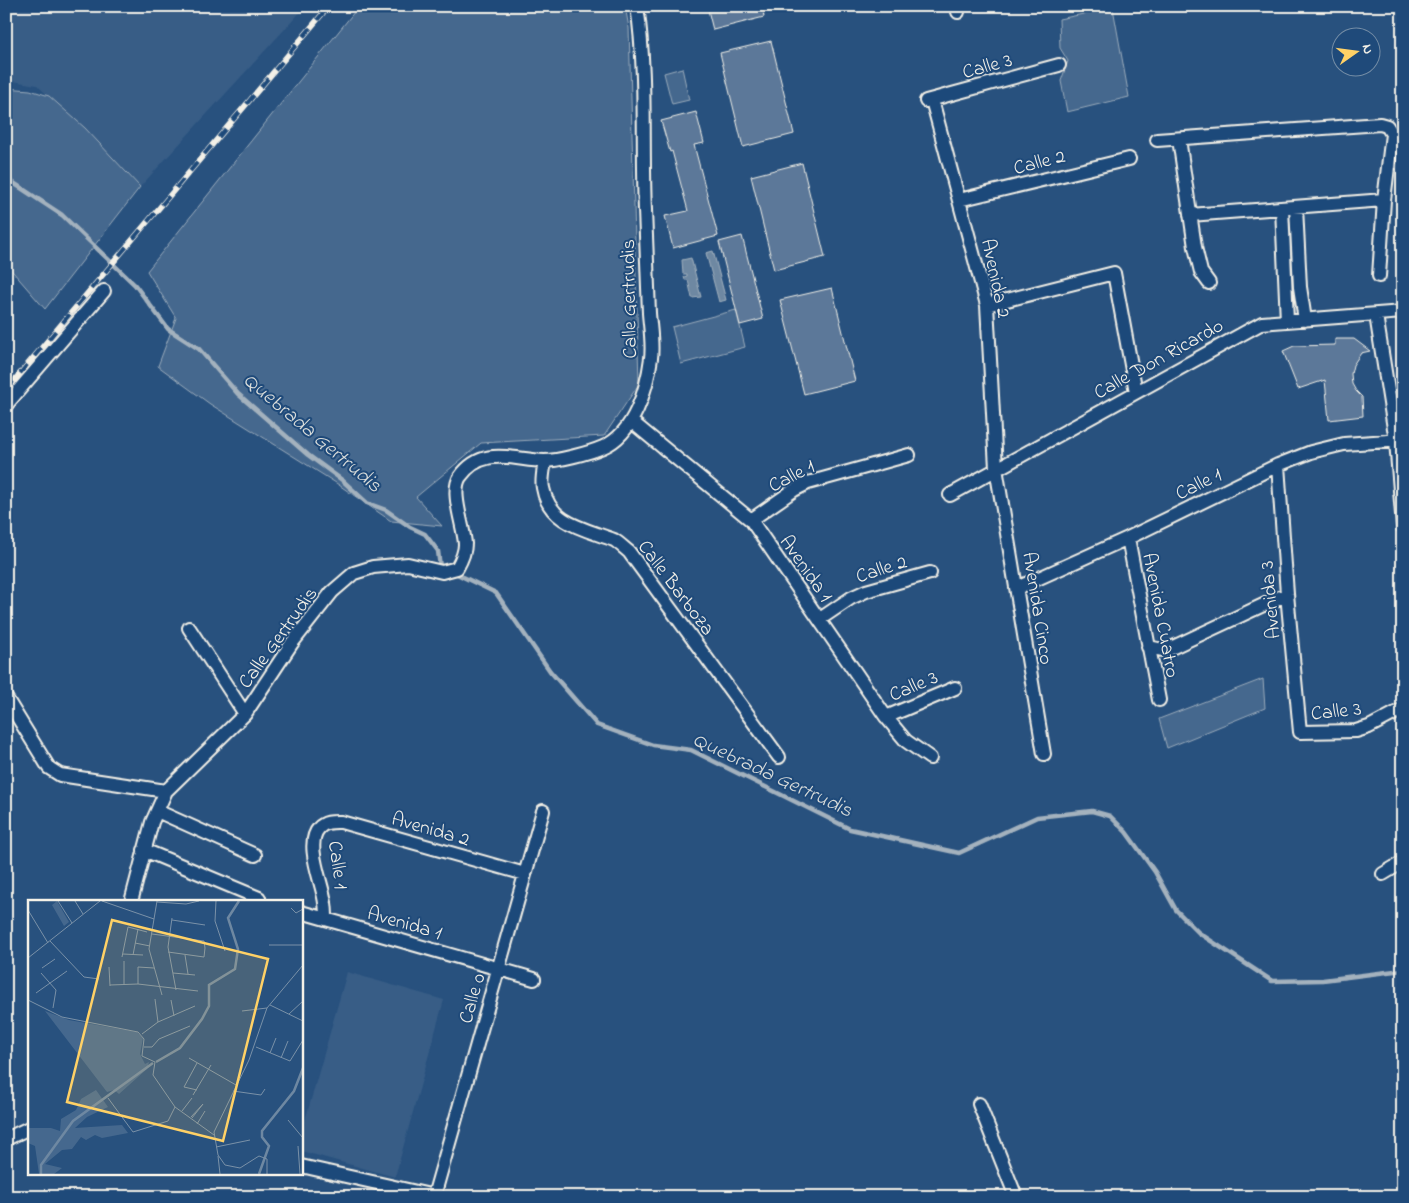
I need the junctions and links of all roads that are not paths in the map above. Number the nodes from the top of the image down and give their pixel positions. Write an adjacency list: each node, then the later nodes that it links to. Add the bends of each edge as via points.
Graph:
1 (637, 6): 22 (street, Calle Gertrudis, via 643,78 651,356 644,392)
2 (1059, 66): 3 (street, Calle 3)
3 (928, 100): 7 (street, Avenida 2)
4 (1179, 139): 5 (street); 8 (street, via 1387,126 1392,134); 11 (street)
5 (1157, 140)
6 (1129, 159): 7 (street, Calle 2)
7 (959, 200): 15 (street, Avenida 2)
8 (1384, 200): 9 (street); 12 (street)
9 (1296, 207): 10 (street); 18 (street)
10 (1282, 208): 11 (street); 19 (street)
11 (1190, 215): 13 (street, via 1201,272)
12 (1379, 276)
13 (1209, 284)
14 (104, 291): 21 (street)
15 (987, 305): 20 (street, via 1114,273); 27 (street, Avenida 2)
16 (1403, 312): 17 (street, Calle Don Ricardo)
17 (1376, 315): 18 (street, Calle Don Ricardo); 23 (street)
18 (1305, 320): 19 (street, Calle Don Ricardo)
19 (1287, 321): 20 (street, Calle Don Ricardo, via 1262,323)
20 (1136, 392): 27 (street, Calle Don Ricardo)
21 (6, 405)
22 (631, 421): 25 (street, Calle Gertrudis, via 618,438 604,447); 29 (street, Avenida 1)
23 (1399, 440): 26 (street, Calle 1, via 1344,444 1310,452); 30 (street)
24 (909, 455): 29 (street, Calle 1, via 808,483)
25 (545, 461): 42 (street, Calle Gertrudis, via 508,456 471,464 459,479 456,500 464,550 457,568 442,572 408,564 389,565 354,574 332,592 308,622); 46 (street, Calle Barboza, via 542,488 558,517 591,534 615,541 629,552)
26 (1278, 465): 31 (street, Calle 1); 34 (street, Avenida 3)
27 (996, 468): 28 (street, Calle Don Ricardo); 33 (street, Avenida Cinco)
28 (950, 495)
29 (751, 520): 35 (street, Avenida 1)
30 (1403, 528)
31 (1128, 538): 33 (street, Calle 1); 37 (street, Avenida Cuatro)
32 (930, 573): 35 (street, Calle 2, via 866,591)
33 (1017, 588): 45 (street, Avenida Cinco)
34 (1287, 594): 37 (street, via 1169,649); 44 (street, Avenida 3)
35 (820, 619): 43 (street, Avenida 1)
36 (189, 628): 42 (street)
37 (1148, 647): 40 (street, Avenida Cuatro)
38 (955, 688): 43 (street, Calle 3)
39 (6, 698): 48 (street, via 54,772)
40 (1159, 700)
41 (1403, 709): 44 (street, Calle 3, via 1356,730)
42 (245, 714): 48 (street, Calle Gertrudis)
43 (886, 717): 47 (street, Avenida 1, via 906,741)
44 (1300, 732)
45 (1044, 754)
46 (779, 757)
47 (930, 758)
48 (166, 791): 49 (street, Calle Gertrudis)
49 (157, 811): 52 (street, Calle Gertrudis); 53 (street)
50 (543, 811): 55 (street, Calle 0)
51 (328, 822): 55 (street, Avenida 2, via 341,822); 60 (street, Calle 1, via 320,827 314,838 314,857 326,904)
52 (144, 850): 57 (street); 58 (street, Calle Gertrudis)
53 (255, 855)
54 (1403, 862): 56 (street)
55 (524, 874): 61 (street, Calle 0)
56 (1383, 874)
57 (259, 898)
58 (132, 900)
59 (302, 912): 60 (street, Avenida 1)
60 (326, 919): 61 (street, Avenida 1)
61 (498, 969): 62 (street, Avenida 1); 68 (street, Calle 0)
62 (534, 979)
63 (979, 1104): 69 (street)
64 (28, 1128): 65 (street)
65 (6, 1139)
66 (302, 1166): 67 (street)
67 (385, 1190): 68 (street)
68 (436, 1196)
69 (1016, 1197)

